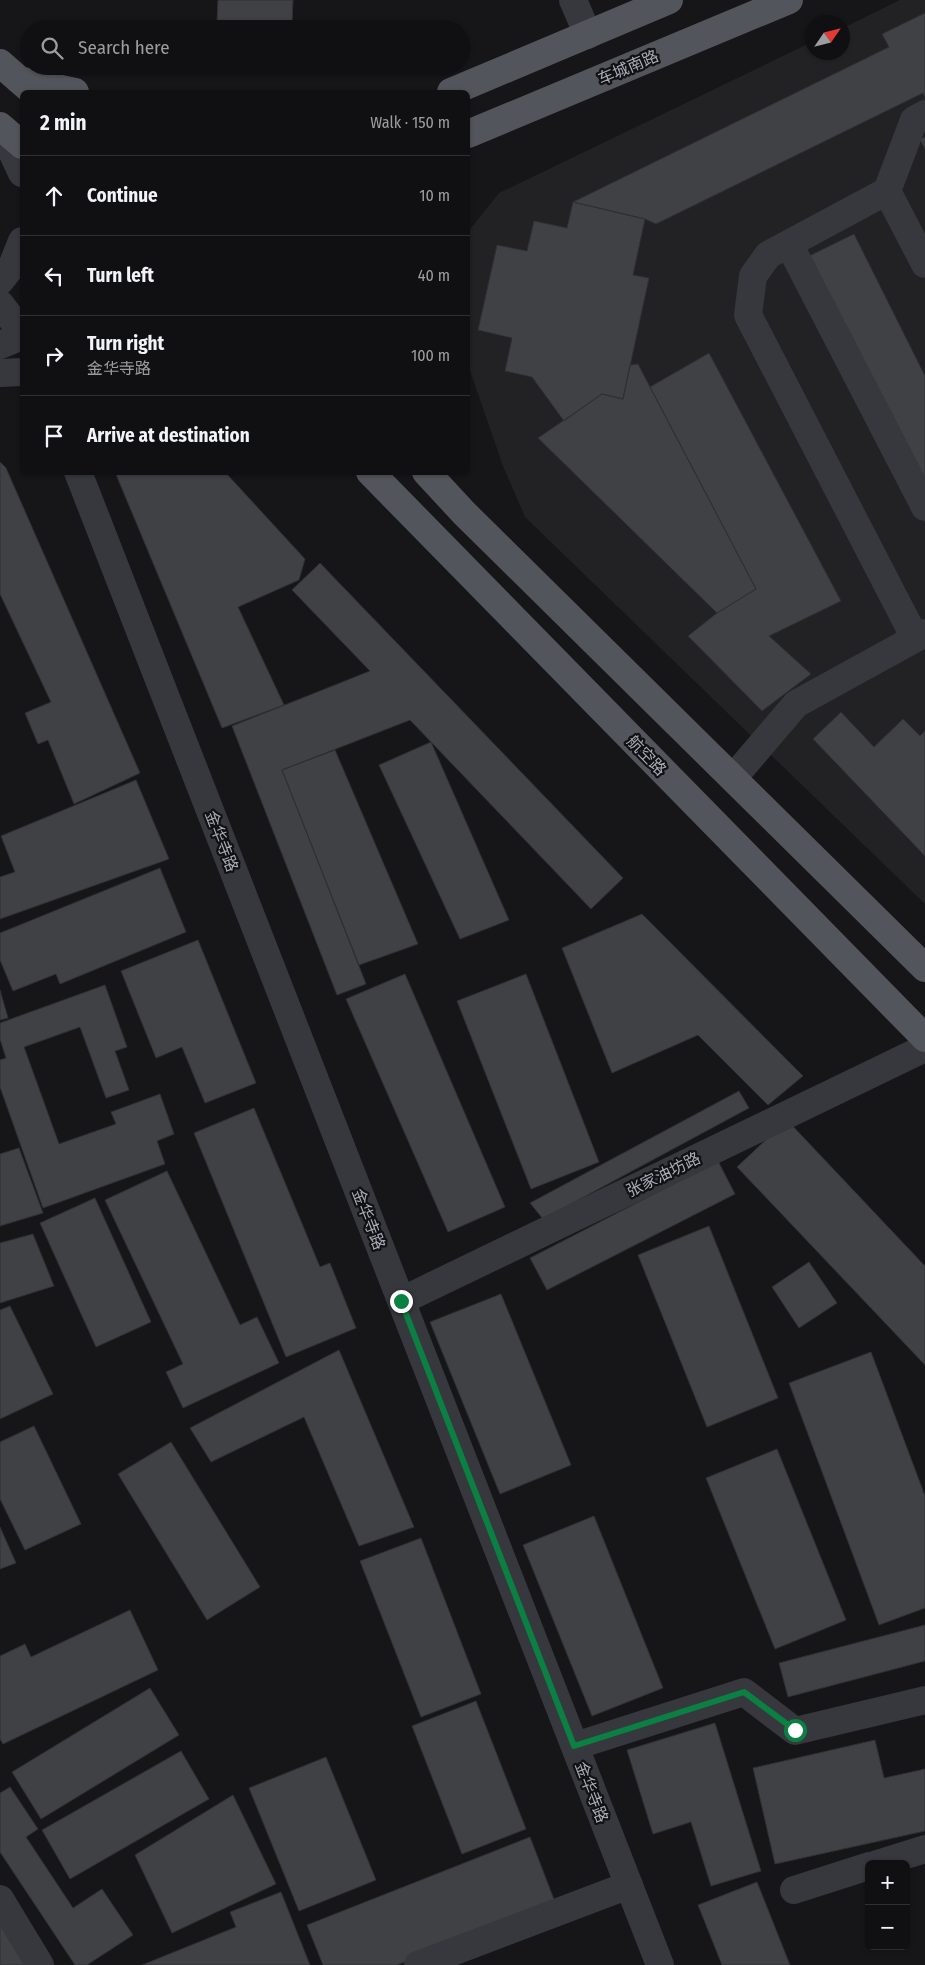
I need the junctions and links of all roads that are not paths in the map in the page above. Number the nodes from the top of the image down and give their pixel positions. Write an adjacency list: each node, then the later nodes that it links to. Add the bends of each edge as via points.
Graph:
1 (573, 0): 4 (street)
2 (669, 0): 4 (main road)
3 (789, 0): 10 (main road, 车城南路)
4 (588, 35): 7 (main road)
5 (18, 78): 6 (main road)
6 (67, 90)
7 (456, 90)
8 (925, 114): 13 (street, via 914,120)
9 (1, 127): 11 (main road); 12 (street)
10 (470, 133)
11 (20, 143)
12 (20, 169)
13 (887, 191): 14 (street); 16 (street)
14 (789, 244): 28 (street); 30 (street, via 768,255 753,276 748,315)
15 (20, 246): 17 (street, via 12,266)
16 (925, 264)
17 (0, 281)
18 (0, 304): 19 (street)
19 (20, 329)
20 (20, 337): 21 (street)
21 (0, 345)
22 (20, 372): 23 (street)
23 (0, 373)
24 (79, 475): 35 (street, 金华寺路)
25 (373, 475): 33 (main road, 航空路)
26 (429, 475): 29 (main road)
27 (449, 475): 29 (main road)
28 (925, 507)
29 (464, 513): 31 (main road)
30 (920, 635): 31 (street, via 796,704)
31 (733, 778): 32 (main road)
32 (925, 968)
33 (925, 1038)
34 (925, 1048): 35 (street, 张家油坊路)
35 (401, 1301): 37 (street, 金华寺路)
36 (925, 1700): 37 (street, via 795,1730 744,1692)
37 (574, 1746): 41 (street, 金华寺路)
38 (925, 1849): 39 (street)
39 (890, 1860)
40 (865, 1867): 42 (street)
41 (629, 1885): 45 (street); 46 (street, 金华寺路)
42 (794, 1890)
43 (0, 1899): 44 (street)
44 (40, 1965)
45 (418, 1965)
46 (660, 1965)

